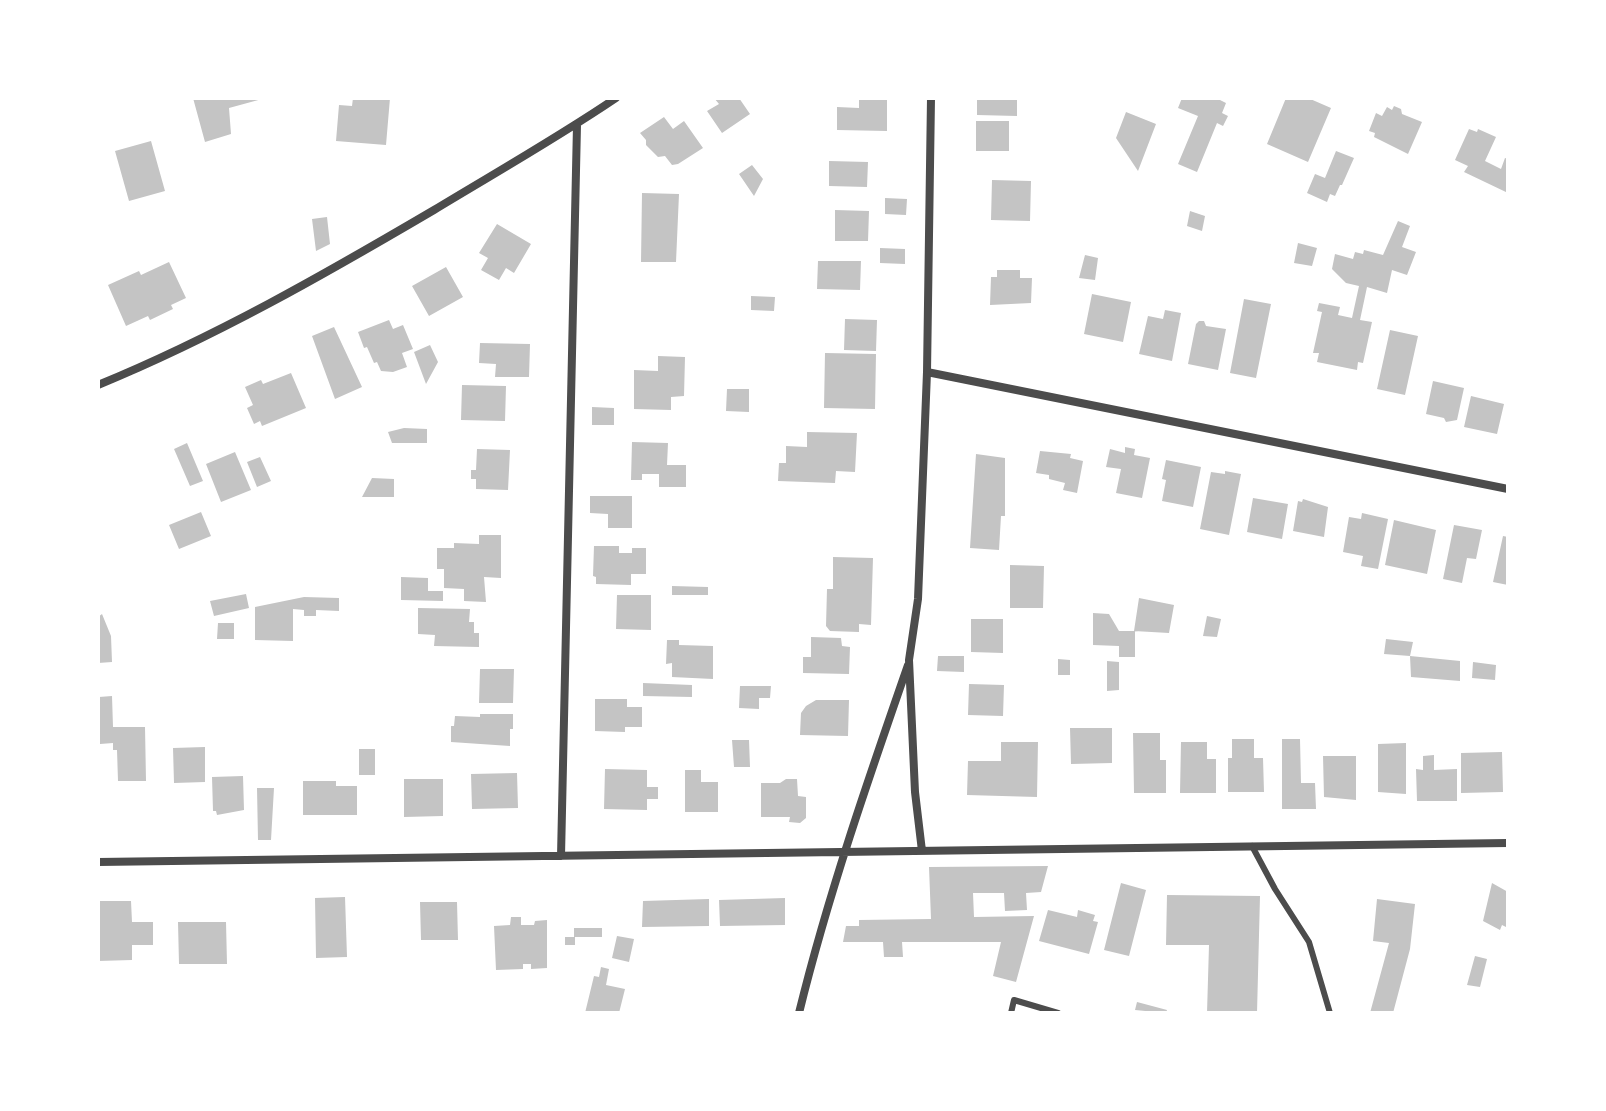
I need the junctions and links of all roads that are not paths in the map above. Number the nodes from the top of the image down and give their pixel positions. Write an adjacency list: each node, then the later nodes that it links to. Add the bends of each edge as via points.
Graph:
1 (616, 98): 3 (street)
2 (931, 98): 4 (street)
3 (577, 125): 5 (street, via 255,312); 12 (street)
4 (927, 372): 6 (street); 7 (street, via 918,599)
5 (98, 385)
6 (1508, 489)
7 (909, 660): 10 (street); 11 (street)
8 (1508, 843): 9 (street)
9 (1252, 846): 10 (street); 17 (lane, via 1309,942)
10 (922, 851): 11 (street)
11 (843, 852): 12 (street); 14 (street)
12 (561, 856): 13 (street)
13 (98, 862)
14 (799, 1013)
15 (1011, 1013): 16 (lane, via 1014,1000)
16 (1058, 1013)
17 (1330, 1013)

